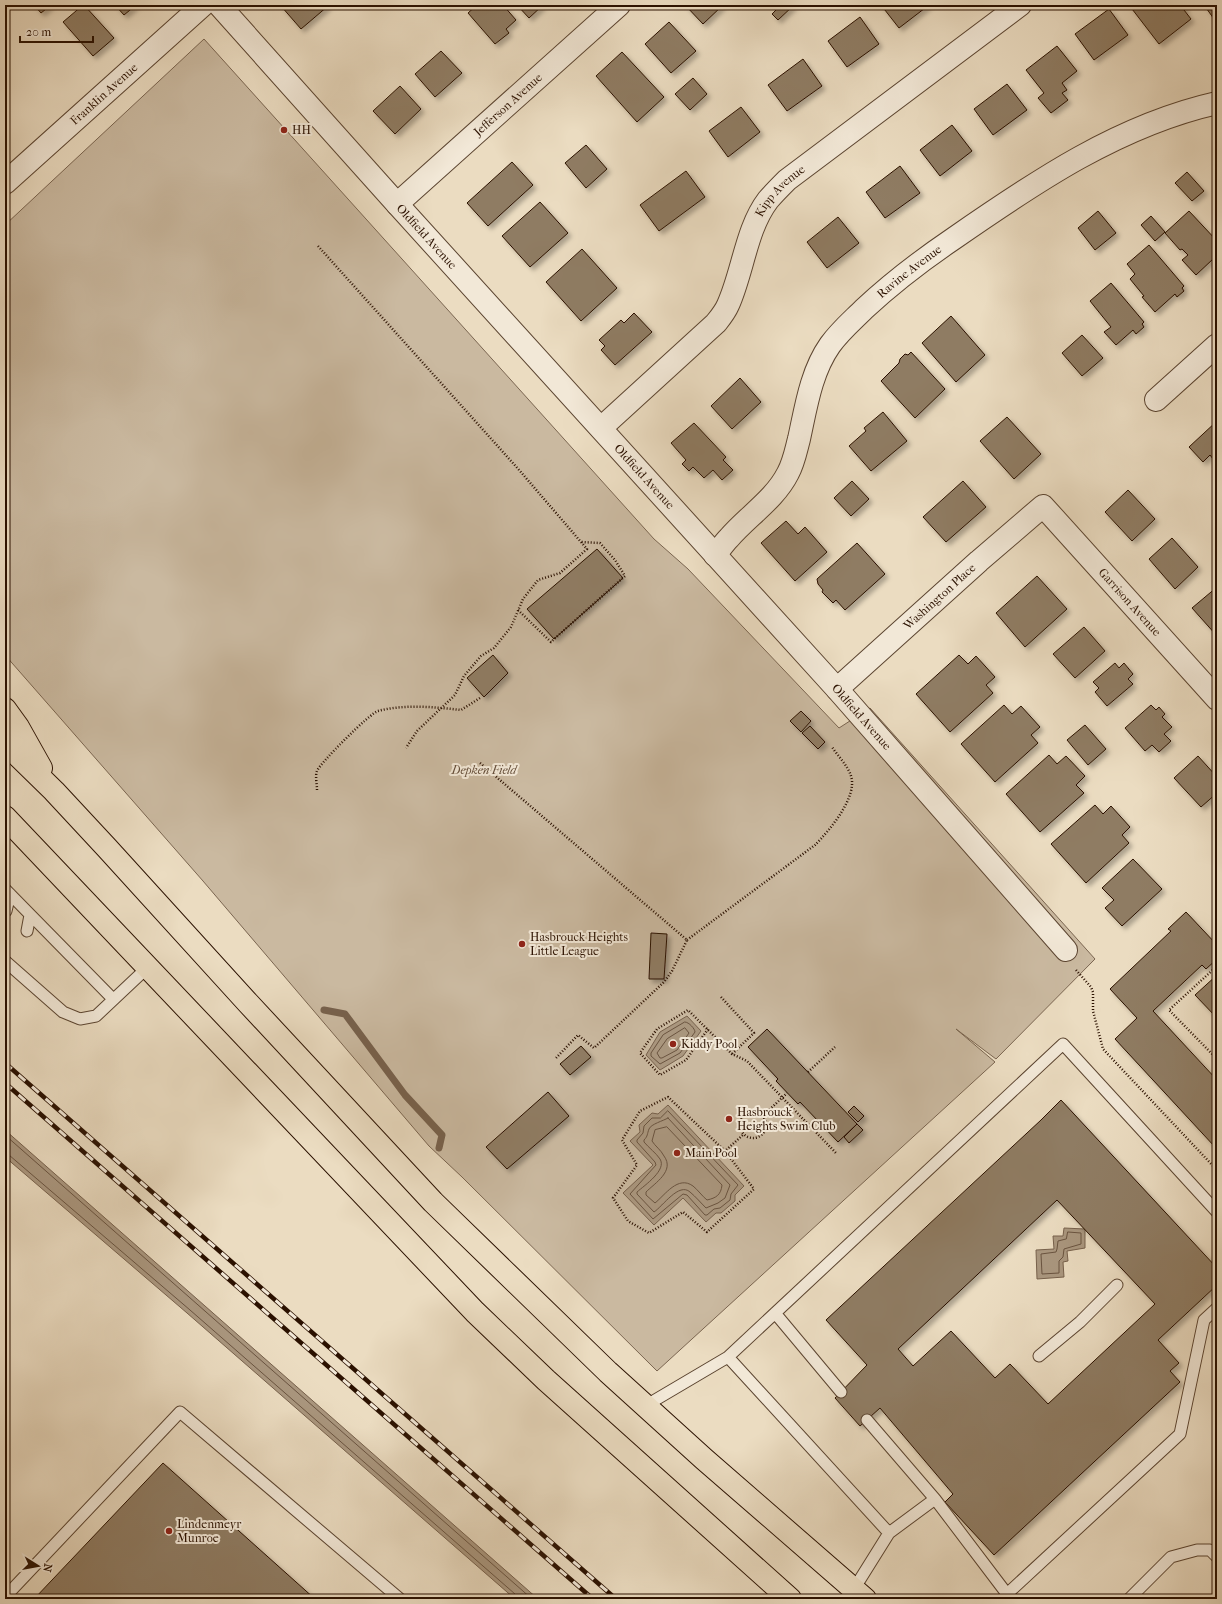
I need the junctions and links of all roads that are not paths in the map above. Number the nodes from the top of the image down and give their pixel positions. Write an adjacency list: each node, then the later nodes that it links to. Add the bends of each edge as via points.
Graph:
1 (203, 5): 6 (street, Franklin Avenue)
2 (220, 5): 7 (street, Oldfield Avenue)
3 (619, 5): 7 (street, Jefferson Avenue)
4 (1020, 5): 10 (street, Kipp Avenue, via 778,189 768,200 754,227 735,288 727,307 716,323)
5 (1217, 103): 12 (street, Ravine Avenue, via 1176,114 1112,140 1002,205 884,291 844,328 818,366 789,472 757,511)
6 (5, 182)
7 (397, 204): 10 (street, Oldfield Avenue)
8 (1217, 345): 9 (street)
9 (1156, 400)
10 (601, 428): 12 (street, Oldfield Avenue)
11 (1043, 506): 13 (street, Washington Place); 14 (street, Garrison Avenue)
12 (715, 555): 13 (street, Oldfield Avenue)
13 (837, 689): 23 (street, Oldfield Avenue)
14 (1217, 698)
15 (5, 709): 17 (highway)
16 (5, 743): 17 (highway)
17 (54, 791): 34 (highway, via 433,1202)
18 (5, 817): 25 (highway)
19 (7, 892): 20 (lane); 21 (lane)
20 (6, 911)
21 (30, 915): 22 (lane); 26 (lane)
22 (27, 931)
23 (1066, 950)
24 (5, 961): 26 (lane, via 20,968 63,1012 80,1019 96,1016)
25 (148, 967): 26 (lane); 42 (highway, via 475,1312 546,1380)
26 (113, 999)
27 (1217, 1212): 30 (lane, via 1063,1044)
28 (1117, 1284): 31 (lane, via 1080,1322)
29 (1217, 1308): 36 (lane, via 1204,1320 1180,1434 1007,1594)
30 (775, 1312): 32 (lane); 33 (lane)
31 (1039, 1356)
32 (728, 1357): 34 (lane); 37 (lane)
33 (841, 1392)
34 (645, 1406): 39 (highway)
35 (867, 1420): 36 (lane)
36 (935, 1499): 37 (lane)
37 (889, 1533): 39 (lane)
38 (1217, 1557): 43 (lane, via 1210,1550 1197,1550 1171,1557)
39 (860, 1594)
40 (5, 1597): 41 (lane, via 180,1412)
41 (400, 1599)
42 (790, 1599)
43 (1129, 1599)

